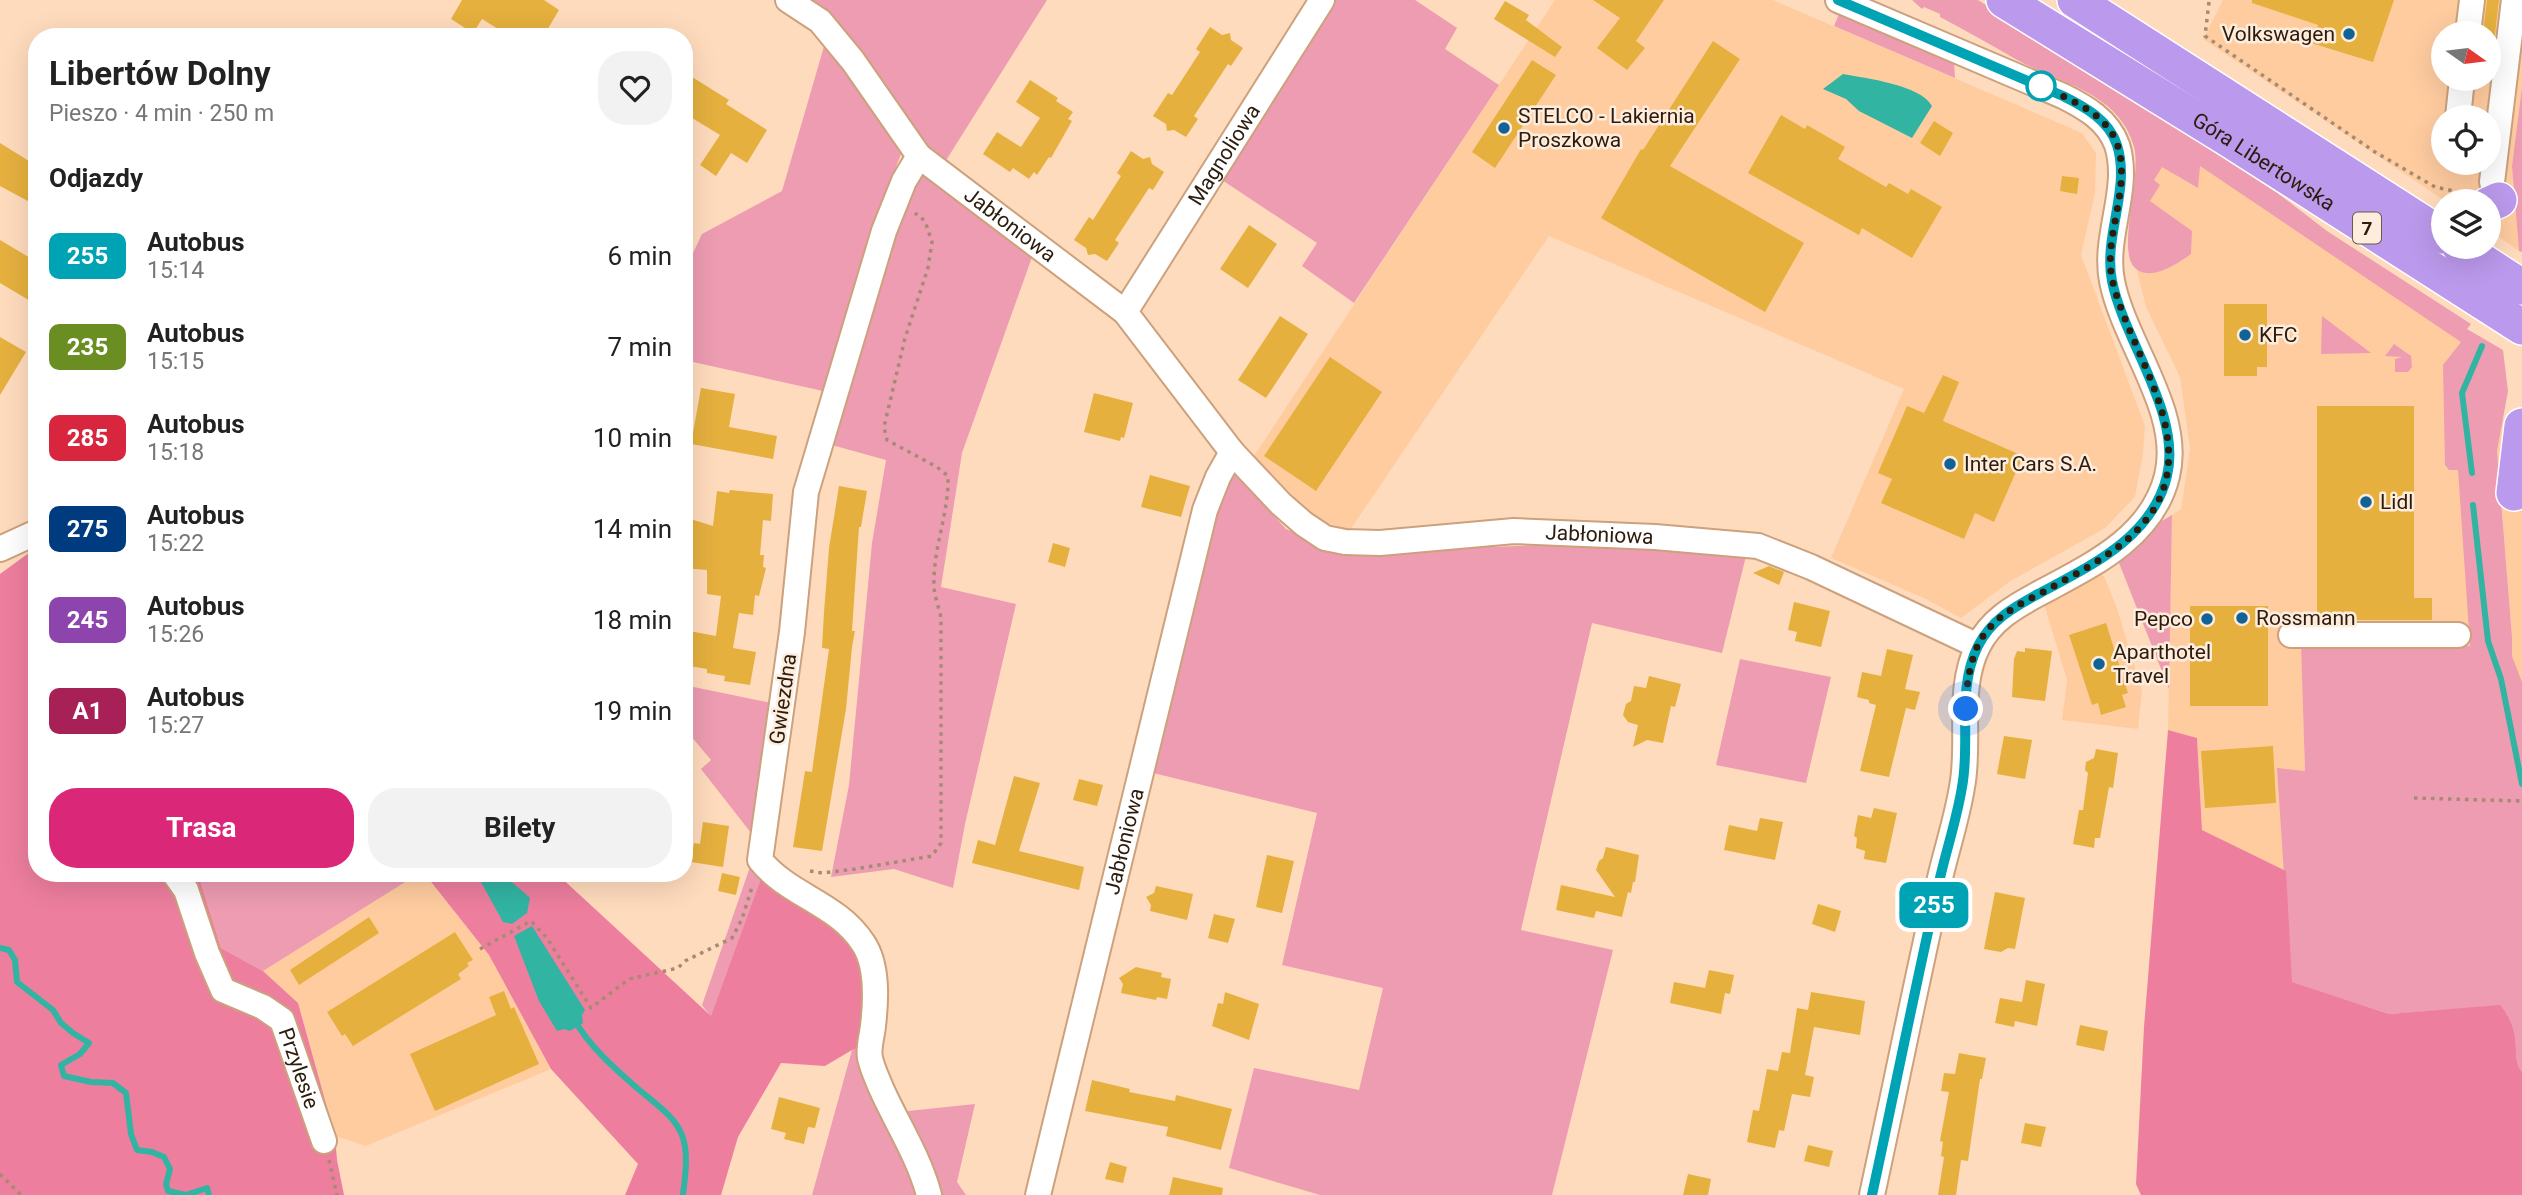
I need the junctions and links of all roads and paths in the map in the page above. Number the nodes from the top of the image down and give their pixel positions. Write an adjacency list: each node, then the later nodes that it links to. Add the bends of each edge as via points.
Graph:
1 (788, 0): 10 (street, Jabłoniowa, via 820,22 853,61)
2 (1322, 0): 19 (street, Magnoliowa)
3 (1838, 0): 28 (street, via 2088,109 2104,124 2119,153 2112,282 2163,414 2170,456 2167,476 2154,508 2129,539 2006,611)
4 (2004, 0): 18 (highway, Góra Libertowska / 7, via 2238,146)
5 (2075, 0): 13 (highway, Góra Libertowska / 7)
6 (2472, 0): 9 (street)
7 (2514, 0): 12 (street)
8 (2209, 2): 11 (path, via 2205,36 2375,152 2435,187)
9 (2469, 21)
10 (919, 156): 14 (street, Gwiezdna); 19 (street, Jabłoniowa)
11 (2448, 189)
12 (2494, 189)
13 (2389, 201): 15 (highway); 16 (highway, Góra Libertowska / 7)
14 (894, 204): 31 (street, Gwiezdna, via 806,492); 32 (path, via 925,221 932,242 884,427 887,440 948,476 934,586 941,618 941,843 932,856 833,872)
15 (2431, 209)
16 (2431, 228)
17 (2471, 259): 18 (highway)
18 (2517, 311): 20 (highway)
19 (1125, 312): 22 (street, Jabłoniowa)
20 (2522, 356)
21 (2522, 426): 23 (highway)
22 (1232, 452): 28 (street, Jabłoniowa, via 1281,504 1325,537 1380,543 1514,531 1758,546); 40 (street, Jabłoniowa, via 1205,510)
23 (2514, 493)
24 (28, 536): 25 (street)
25 (0, 549)
26 (2291, 635): 27 (street)
27 (2458, 635)
28 (1978, 646): 41 (street, via 1966,692 1963,786)
29 (2414, 797): 30 (path)
30 (2522, 800)
31 (760, 860): 34 (path, via 732,938 678,968 629,978 592,1008 531,921); 39 (street, via 792,889 845,920 864,944 873,964 869,1056)
32 (809, 871)
33 (180, 882): 35 (street, Przylesie, via 223,990 282,1020)
34 (480, 949)
35 (324, 1141): 38 (path)
36 (0, 1174): 37 (path)
37 (21, 1195)
38 (337, 1195)
39 (929, 1195)
40 (1038, 1195)
41 (1872, 1195)

